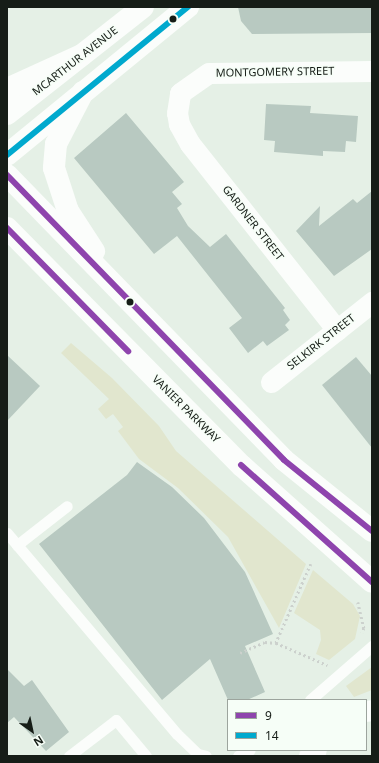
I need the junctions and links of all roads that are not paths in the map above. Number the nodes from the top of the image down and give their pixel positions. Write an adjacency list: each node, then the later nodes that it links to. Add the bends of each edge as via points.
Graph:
1 (143, 7): 3 (main road, MCARTHUR AVENUE)
2 (188, 7): 6 (main road)
3 (82, 55): 5 (main road); 8 (main road, MCARTHUR AVENUE)
4 (372, 71): 7 (street, MONTGOMERY STREET, via 209,73 180,92)
5 (7, 89)
6 (83, 92): 9 (main road); 14 (main road, via 56,144 56,180 68,211)
7 (177, 113): 16 (street, GARDNER STREET, via 179,124 190,144)
8 (7, 114)
9 (7, 155)
10 (7, 175): 14 (main road)
11 (7, 228): 13 (main road, VANIER PARKWAY)
12 (7, 250): 13 (main road)
13 (33, 256): 22 (main road, VANIER PARKWAY, via 248,472)
14 (125, 299): 19 (main road, via 284,460)
15 (370, 307): 16 (street, SELKIRK STREET)
16 (337, 330): 17 (street, SELKIRK STREET)
17 (271, 382)
18 (67, 506): 21 (lane)
19 (372, 531)
20 (7, 533): 21 (lane)
21 (17, 545): 28 (lane, via 177,734 198,754)
22 (372, 582)
23 (372, 646): 24 (lane)
24 (311, 699)
25 (248, 751): 29 (lane)
26 (69, 756): 27 (lane, via 116,720)
27 (146, 756)
28 (206, 756)
29 (238, 756)

